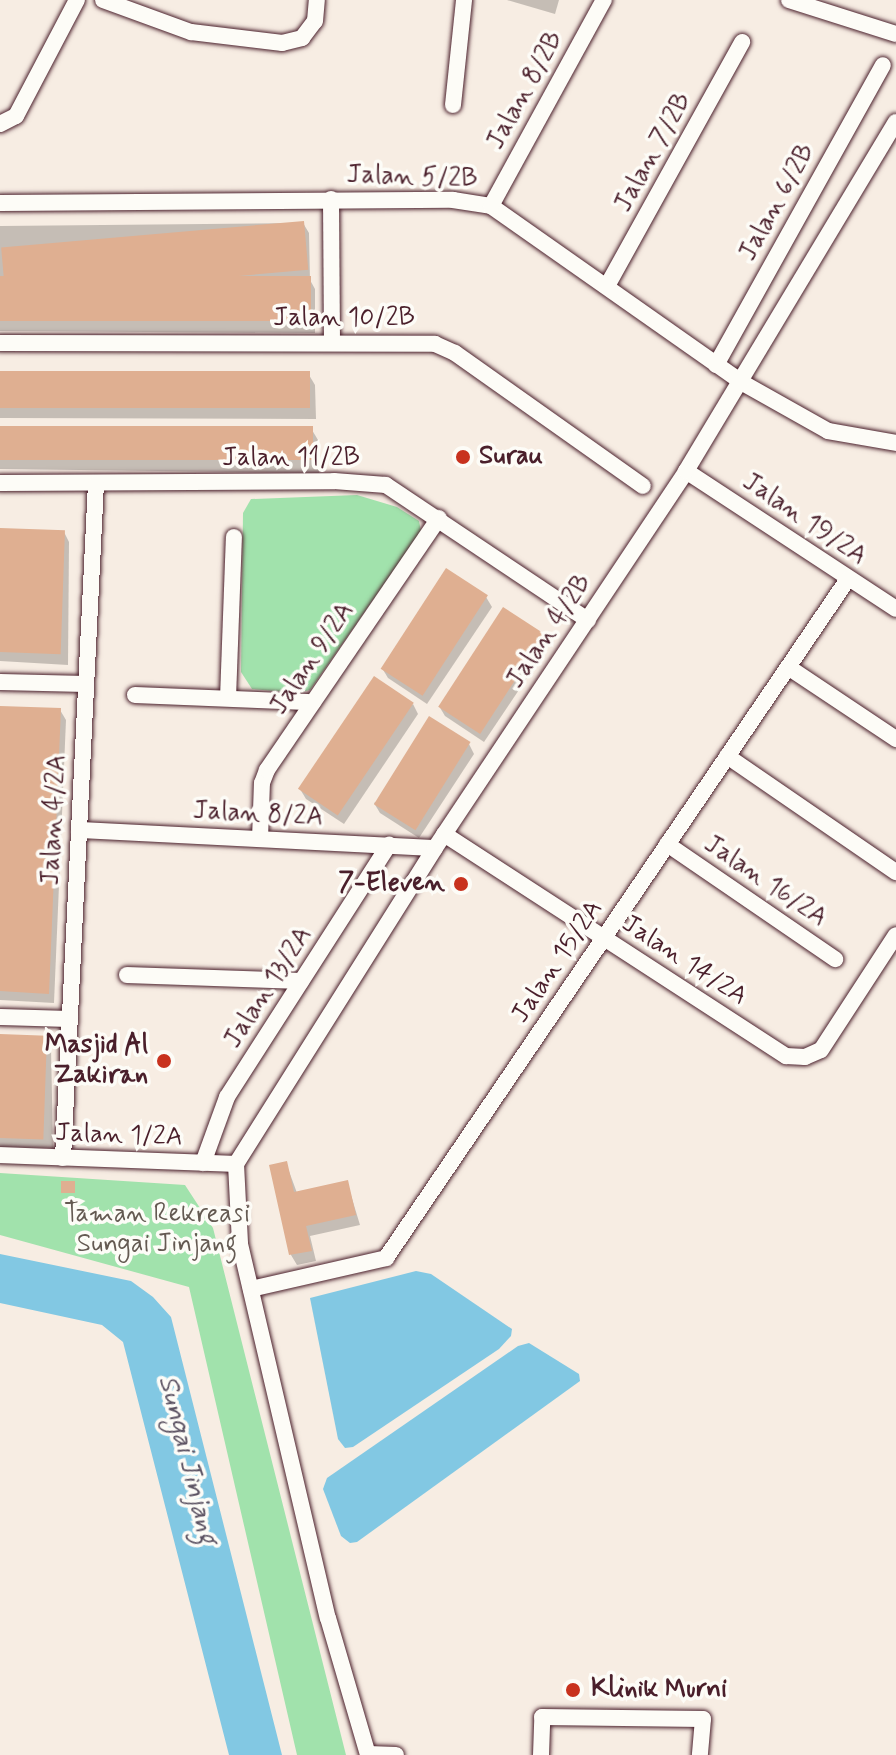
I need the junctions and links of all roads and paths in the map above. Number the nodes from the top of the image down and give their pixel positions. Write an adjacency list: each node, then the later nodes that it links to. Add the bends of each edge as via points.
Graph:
1 (77, 0): 12 (street, via 16,116)
2 (103, 0): 3 (street, via 191,32 282,43 302,38 315,21)
3 (317, 0)
4 (464, 0): 10 (street)
5 (604, 0): 15 (street, Jalan 8/2B)
6 (789, 0): 7 (street)
7 (896, 34)
8 (742, 42): 16 (street, Jalan 7/2B)
9 (883, 65): 19 (street, Jalan 6/2B)
10 (453, 105)
11 (896, 122): 20 (street, Jalan 4/2B)
12 (0, 124)
13 (331, 199): 14 (street, Jalan 5/2B); 15 (street, Jalan 5/2B, via 453,200); 18 (street)
14 (0, 203)
15 (491, 206): 16 (street, Jalan 5/2B)
16 (607, 286): 19 (street, Jalan 5/2B)
17 (0, 343): 18 (street, Jalan 10/2B)
18 (332, 343): 25 (street, Jalan 10/2B, via 435,344 455,353)
19 (716, 365): 20 (street, Jalan 5/2B)
20 (741, 382): 21 (street, Jalan 5/2B, via 828,431); 22 (street, Jalan 4/2B)
21 (896, 443)
22 (686, 471): 28 (street, Jalan 19/2A); 30 (street, Jalan 4/2B)
23 (0, 483): 24 (street, Jalan 11/2B)
24 (96, 484): 26 (street, Jalan 11/2B, via 363,482 386,485); 33 (street, Jalan 4/2A)
25 (643, 486)
26 (439, 518): 30 (street, Jalan 11/2B); 36 (street, Jalan 9/2A)
27 (234, 537): 35 (street)
28 (848, 579): 29 (street, Jalan 19/2A); 31 (street, Jalan 15/2A)
29 (896, 609)
30 (588, 620): 41 (street, Jalan 4/2B)
31 (788, 667): 37 (street); 38 (street, Jalan 15/2A)
32 (0, 682): 33 (street)
33 (86, 684): 39 (street, Jalan 4/2A)
34 (135, 695): 35 (street)
35 (228, 698): 36 (street)
36 (313, 702): 40 (street, Jalan 9/2A, via 262,783)
37 (896, 739)
38 (727, 756): 42 (street, Jalan 15/2A); 44 (street)
39 (79, 830): 40 (street, Jalan 8/2A); 51 (street, Jalan 4/2A)
40 (260, 839): 43 (street, Jalan 8/2A)
41 (439, 841): 43 (street, Jalan 8/2A); 46 (street, Jalan 14/2A); 55 (street, Jalan 4/2B)
42 (667, 844): 46 (street, Jalan 15/2A); 47 (street, Jalan 16/2A)
43 (389, 845): 49 (street, Jalan 13/2A)
44 (896, 872)
45 (896, 935): 46 (street, Jalan 14/2A, via 821,1050 805,1057 786,1056)
46 (603, 938): 56 (street, Jalan 15/2A, via 386,1258)
47 (835, 959)
48 (127, 975): 49 (street)
49 (301, 981): 54 (street, Jalan 13/2A, via 227,1097)
50 (0, 1017): 51 (street)
51 (70, 1019): 53 (street, Jalan 4/2A)
52 (0, 1155): 53 (street, Jalan 1/2A)
53 (63, 1158): 54 (street, Jalan 1/2A)
54 (203, 1163): 55 (street, Jalan 1/2A)
55 (236, 1164): 56 (street, via 240,1244)
56 (251, 1289): 57 (street, via 328,1618)
57 (368, 1755): 58 (street)
58 (396, 1755)
59 (541, 1755): 60 (street, via 542,1717 703,1719)
60 (700, 1755)

